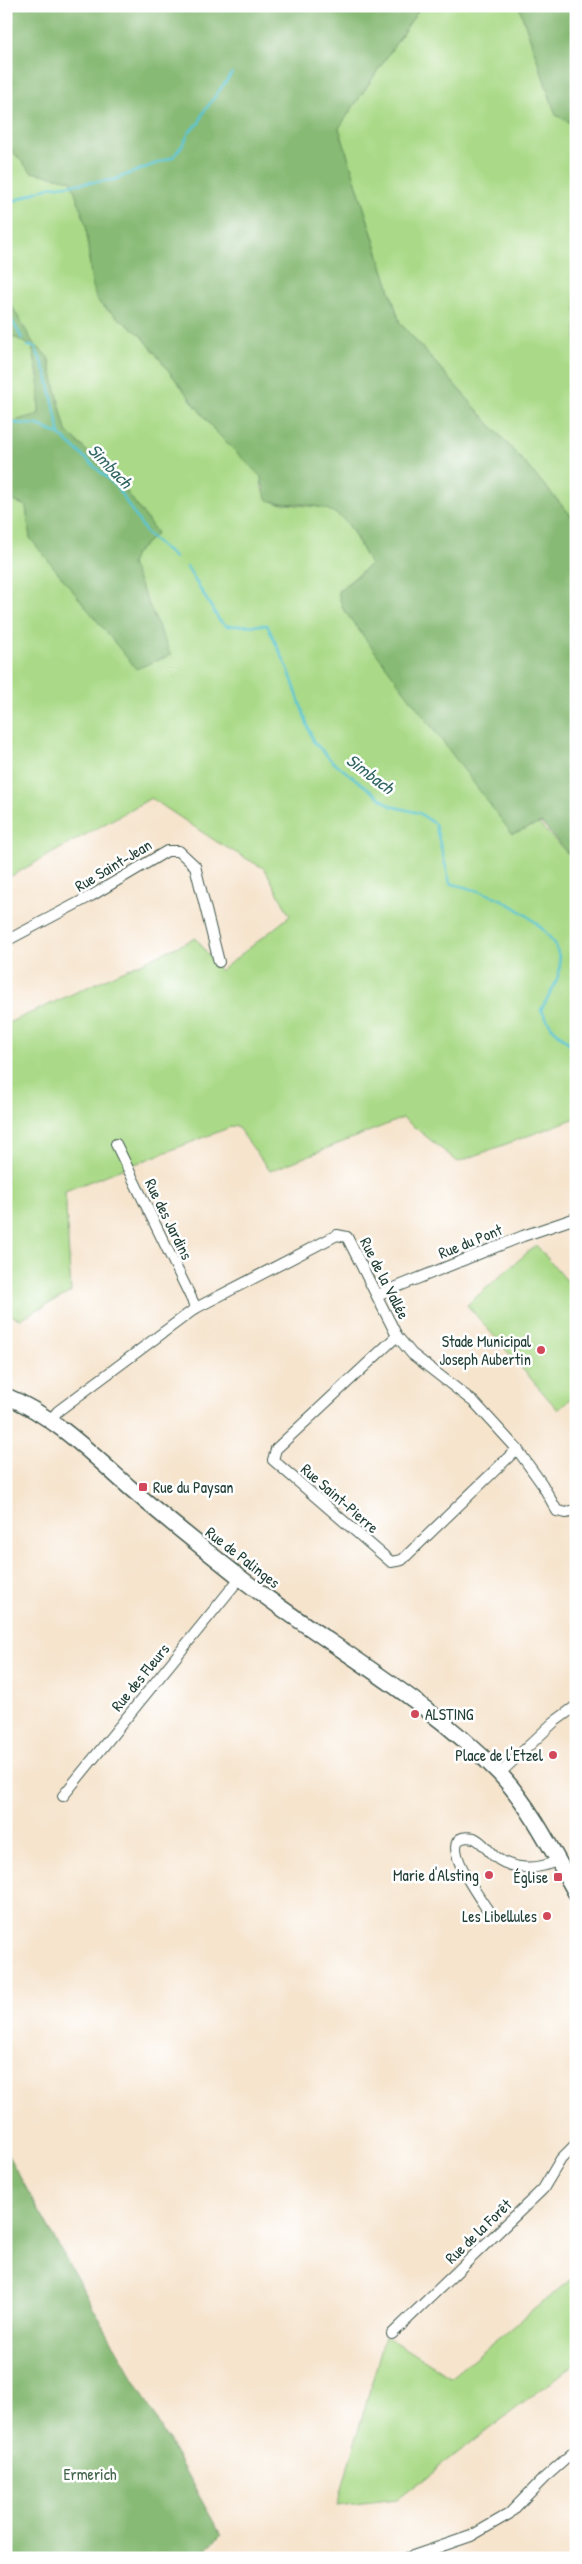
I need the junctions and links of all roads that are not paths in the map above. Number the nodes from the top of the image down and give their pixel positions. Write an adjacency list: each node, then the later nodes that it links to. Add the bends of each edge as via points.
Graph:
1 (6, 941): 2 (street, Rue Saint-Jean, via 91,896 167,850 179,851 195,866)
2 (219, 962)
3 (116, 1144): 6 (street, Rue des Jardins)
4 (576, 1218): 5 (street, Rue du Pont)
5 (377, 1295): 6 (street, Rue de la Vallée, via 347,1237 337,1235); 7 (street, Rue de la Vallée)
6 (196, 1308): 9 (street, Rue de la Vallée)
7 (397, 1336): 10 (street, Rue de la Vallée, via 412,1354 475,1403); 10 (street, Rue Saint-Pierre, via 276,1449 273,1460 391,1562 402,1560)
8 (6, 1396): 9 (main road, Rue de Palinges)
9 (50, 1420): 12 (main road, Rue de Palinges)
10 (517, 1449): 11 (street, Rue de la Vallée, via 557,1511 567,1513)
11 (576, 1509)
12 (240, 1578): 14 (main road, Rue de Palinges, via 426,1708); 15 (street, Rue des Fleurs)
13 (576, 1706): 14 (street, via 554,1722)
14 (499, 1774): 16 (main road, Rue de Palinges, via 532,1817)
15 (62, 1796)
16 (557, 1860): 17 (main road, Rue de Palinges); 19 (street, via 537,1867 512,1865 496,1858 474,1838 460,1841 456,1856)
17 (571, 1873): 18 (main road, Rue de Palinges)
18 (576, 1893)
19 (489, 1912)
20 (576, 2144): 21 (street, Rue de la Forêt, via 561,2159 543,2190)
21 (392, 2334)
22 (576, 2450): 23 (street, via 509,2514 471,2536)
23 (408, 2558)

